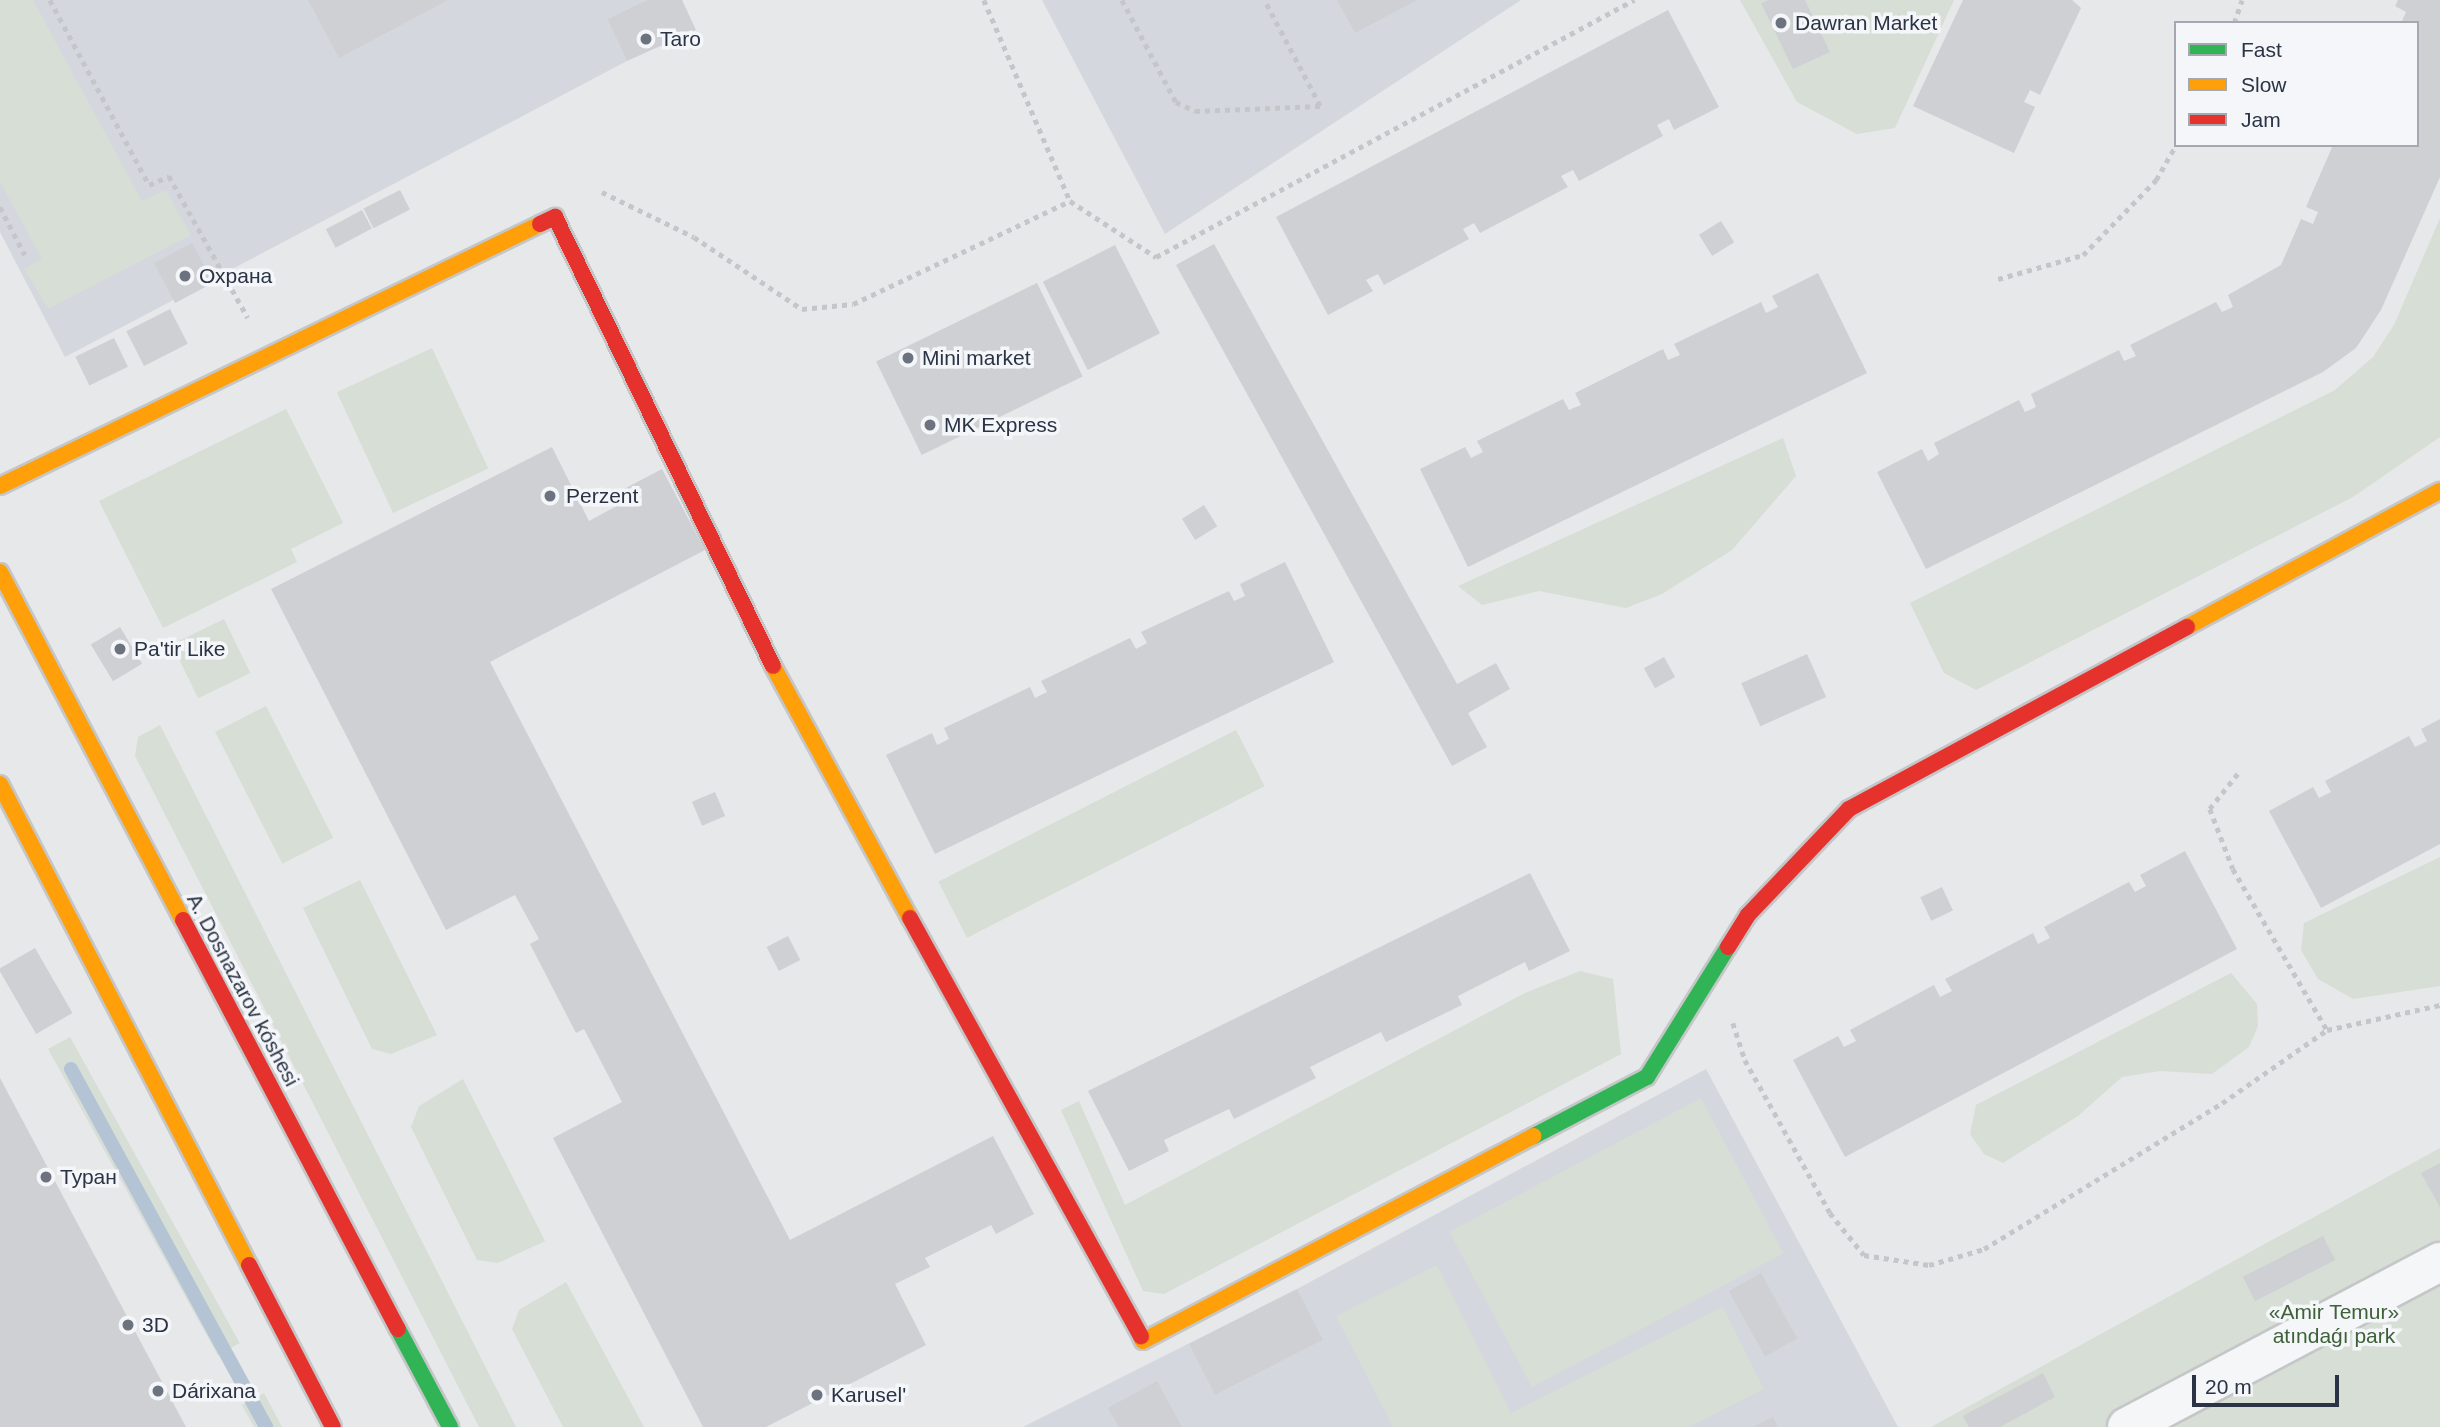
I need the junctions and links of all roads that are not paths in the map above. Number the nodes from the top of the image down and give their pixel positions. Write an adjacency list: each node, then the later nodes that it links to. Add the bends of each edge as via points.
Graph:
1 (0, 486): 2 (street, via 555,217 784,689 1143,1341 1647,1077 1748,915 1849,809)
2 (2440, 491)
3 (0, 572): 7 (street, A. Dosnazarov kóshesi)
4 (0, 784): 6 (street)
5 (2440, 1262): 8 (street)
6 (333, 1427)
7 (450, 1427)
8 (2127, 1427)

